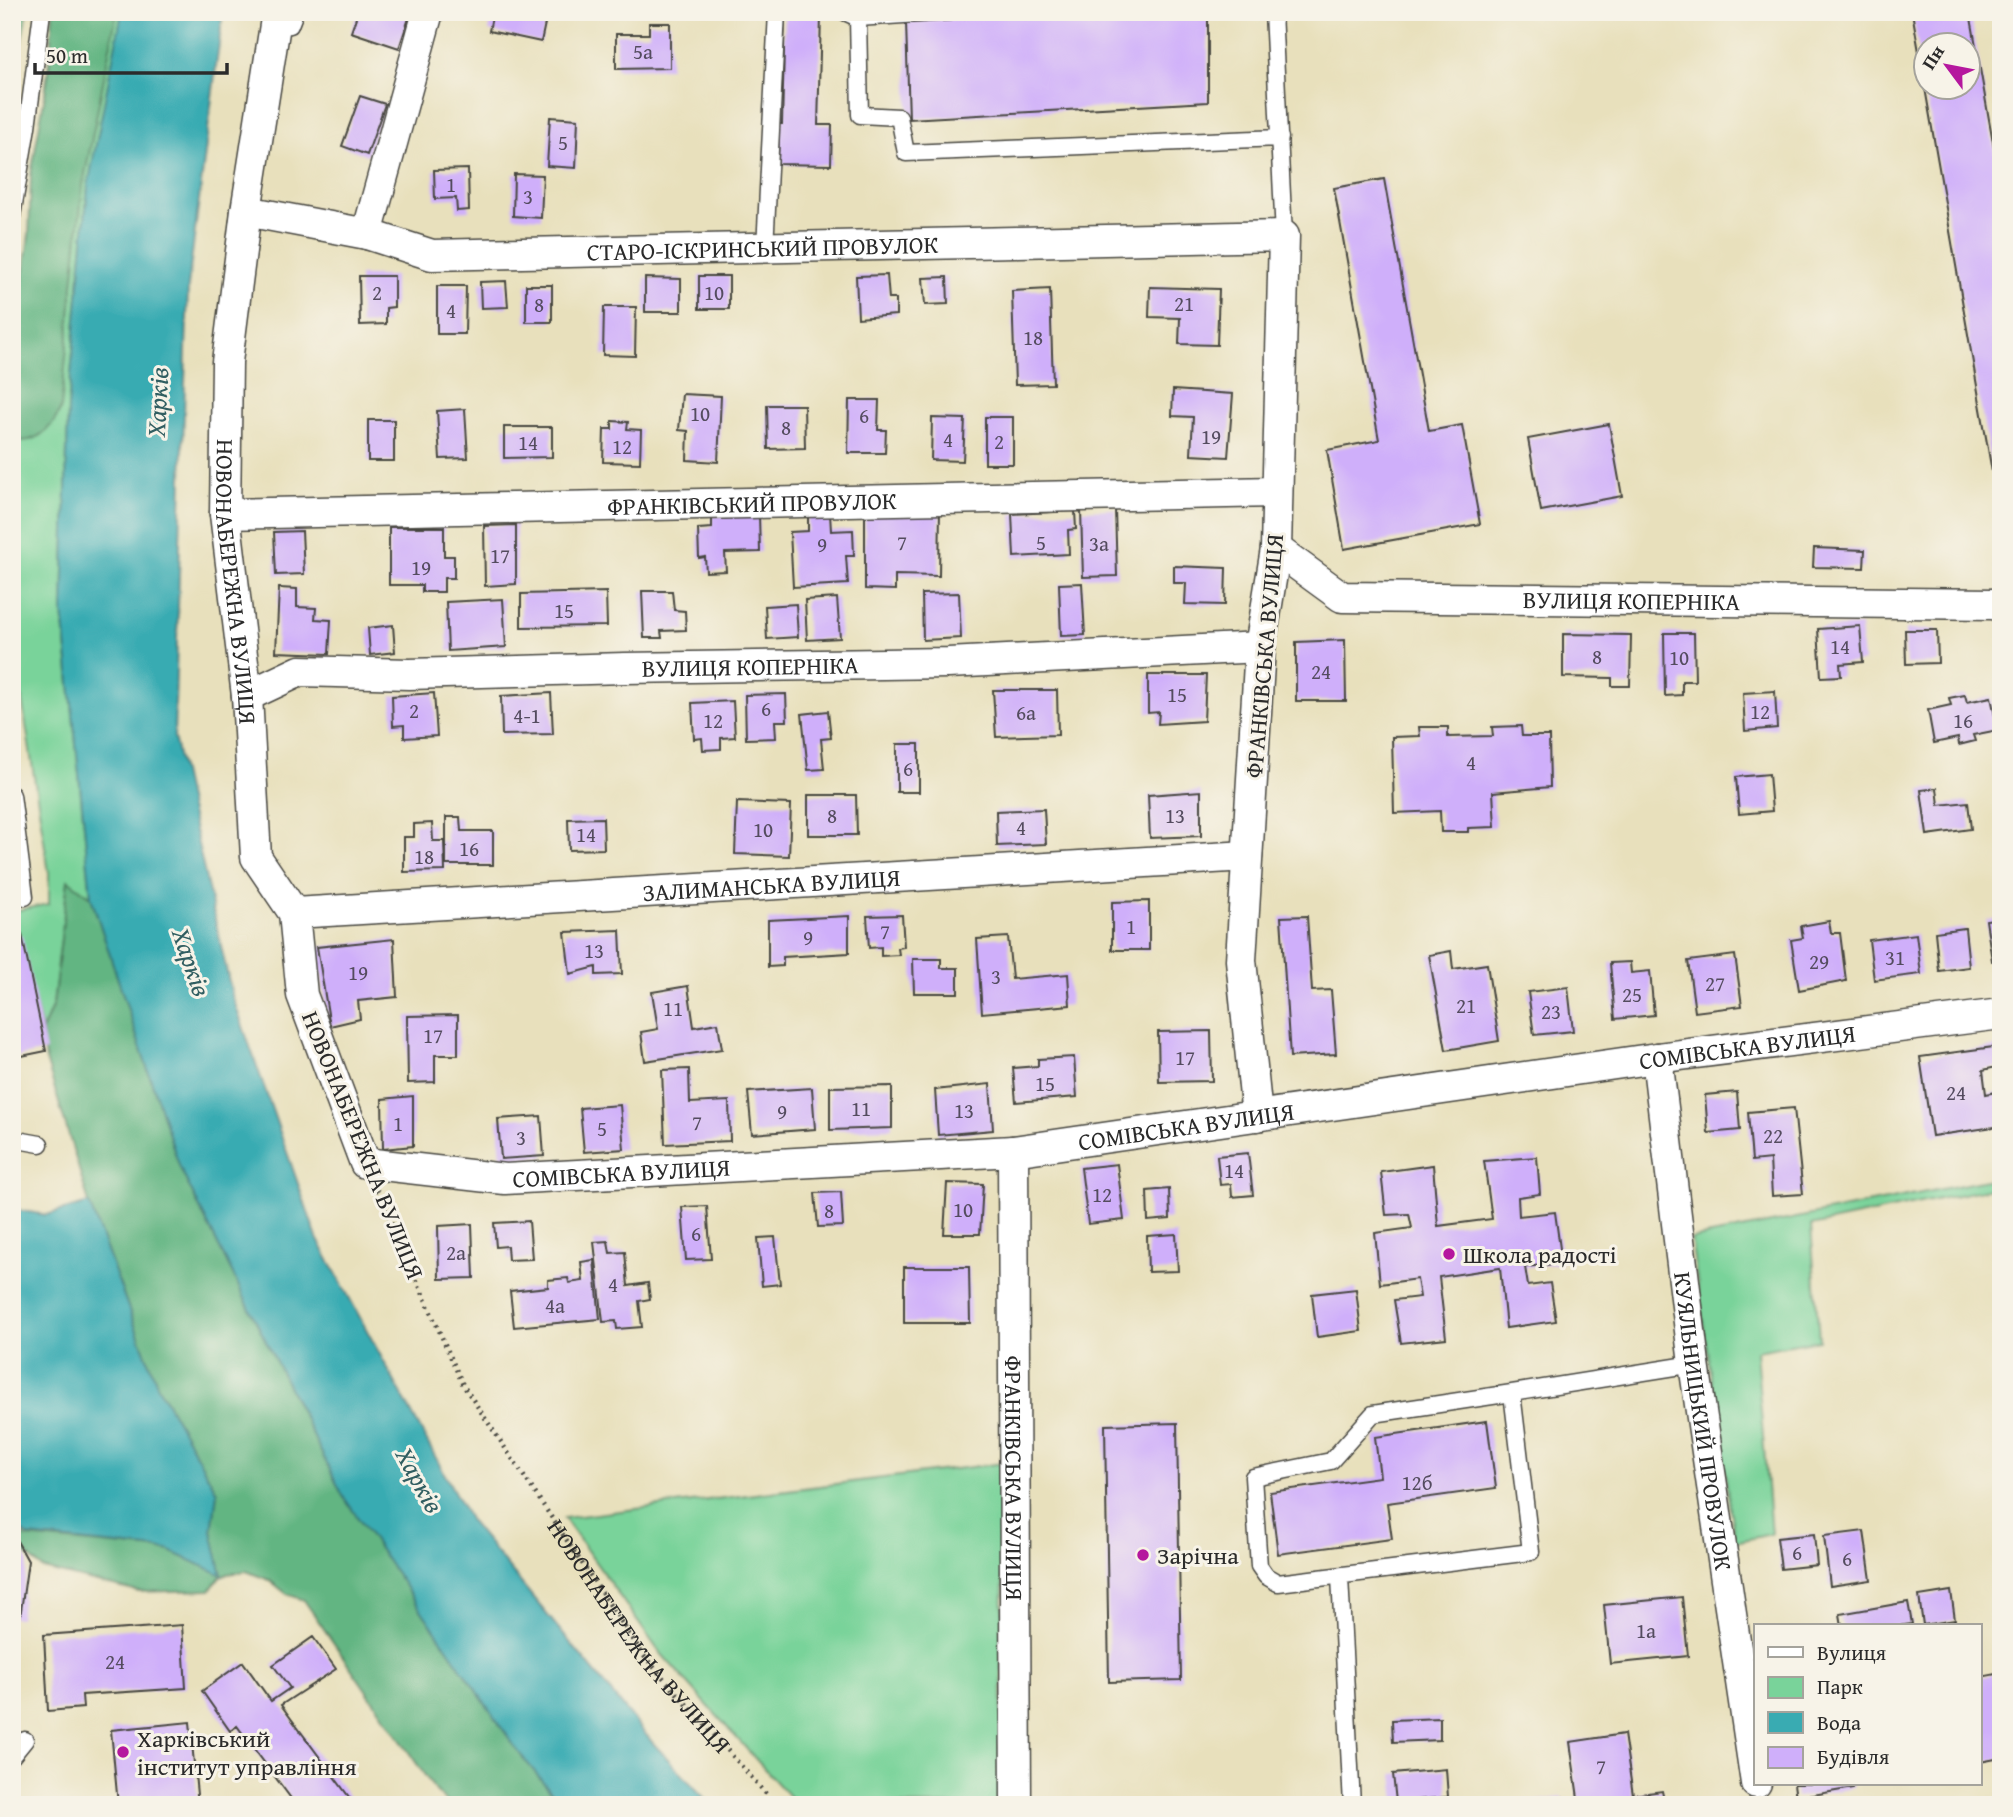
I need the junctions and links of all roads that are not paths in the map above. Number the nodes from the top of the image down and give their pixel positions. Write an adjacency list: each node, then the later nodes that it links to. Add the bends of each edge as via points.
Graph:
1 (42, 12): 10 (lane)
2 (428, 12): 11 (street)
3 (776, 12): 13 (lane)
4 (949, 12): 6 (lane)
5 (1273, 12): 8 (lane)
6 (851, 15): 8 (lane, via 860,115 899,117 906,153)
7 (282, 17): 9 (street, НОВОНАБЕРЕЖНА ВУЛИЦЯ)
8 (1280, 138): 12 (lane)
9 (246, 211): 11 (street, СТАРО-ІСКРИНСЬКИЙ ПРОВУЛОК); 15 (street, НОВОНАБЕРЕЖНА ВУЛИЦЯ, via 227,362)
10 (12, 216)
11 (367, 234): 13 (street, СТАРО-ІСКРИНСЬКИЙ ПРОВУЛОК, via 432,255)
12 (1284, 236): 13 (street, СТАРО-ІСКРИНСЬКИЙ ПРОВУЛОК); 14 (street, ФРАНКІВСЬКА ВУЛИЦЯ)
13 (765, 248)
14 (1276, 492): 15 (street, ФРАНКІВСЬКИЙ ПРОВУЛОК); 16 (street, ФРАНКІВСЬКА ВУЛИЦЯ)
15 (225, 514): 19 (street, НОВОНАБЕРЕЖНА ВУЛИЦЯ)
16 (1276, 549): 17 (street, ВУЛИЦЯ КОПЕРНІКА, via 1342,597); 18 (street, ФРАНКІВСЬКА ВУЛИЦЯ)
17 (2001, 607)
18 (1260, 647): 19 (street, ВУЛИЦЯ КОПЕРНІКА, via 948,663 409,674 300,671); 21 (street, ФРАНКІВСЬКА ВУЛИЦЯ)
19 (247, 696): 23 (street, НОВОНАБЕРЕЖНА ВУЛИЦЯ, via 256,858)
20 (12, 795): 22 (lane)
21 (1247, 856): 23 (street, ЗАЛИМАНСЬКА ВУЛИЦЯ); 26 (street, ФРАНКІВСЬКА ВУЛИЦЯ, via 1241,960)
22 (25, 897)
23 (294, 913): 30 (street, НОВОНАБЕРЕЖНА ВУЛИЦЯ, via 302,995)
24 (2001, 1014): 25 (street, СОМІВСЬКА ВУЛИЦЯ)
25 (1657, 1058): 26 (street, СОМІВСЬКА ВУЛИЦЯ); 31 (street, КУЯЛЬНИЦЬКИЙ ПРОВУЛОК)
26 (1257, 1116): 29 (street, СОМІВСЬКА ВУЛИЦЯ)
27 (12, 1139): 28 (lane)
28 (40, 1144)
29 (1013, 1151): 30 (street, СОМІВСЬКА ВУЛИЦЯ, via 505,1179); 38 (street, ФРАНКІВСЬКА ВУЛИЦЯ)
30 (365, 1163)
31 (1694, 1364): 32 (lane); 36 (street, КУЯЛЬНИЦЬКИЙ ПРОВУЛОК)
32 (1512, 1392): 33 (lane, via 1531,1552); 33 (lane, via 1373,1414 1331,1461 1253,1477 1259,1566 1266,1576 1278,1583)
33 (1339, 1577): 39 (lane)
34 (25, 1740): 35 (lane)
35 (12, 1756)
36 (1754, 1769)
37 (1756, 1786): 40 (street, КУЯЛЬНИЦЬКИЙ ПРОВУЛОК)
38 (1016, 1805)
39 (1353, 1805)
40 (1759, 1805)

